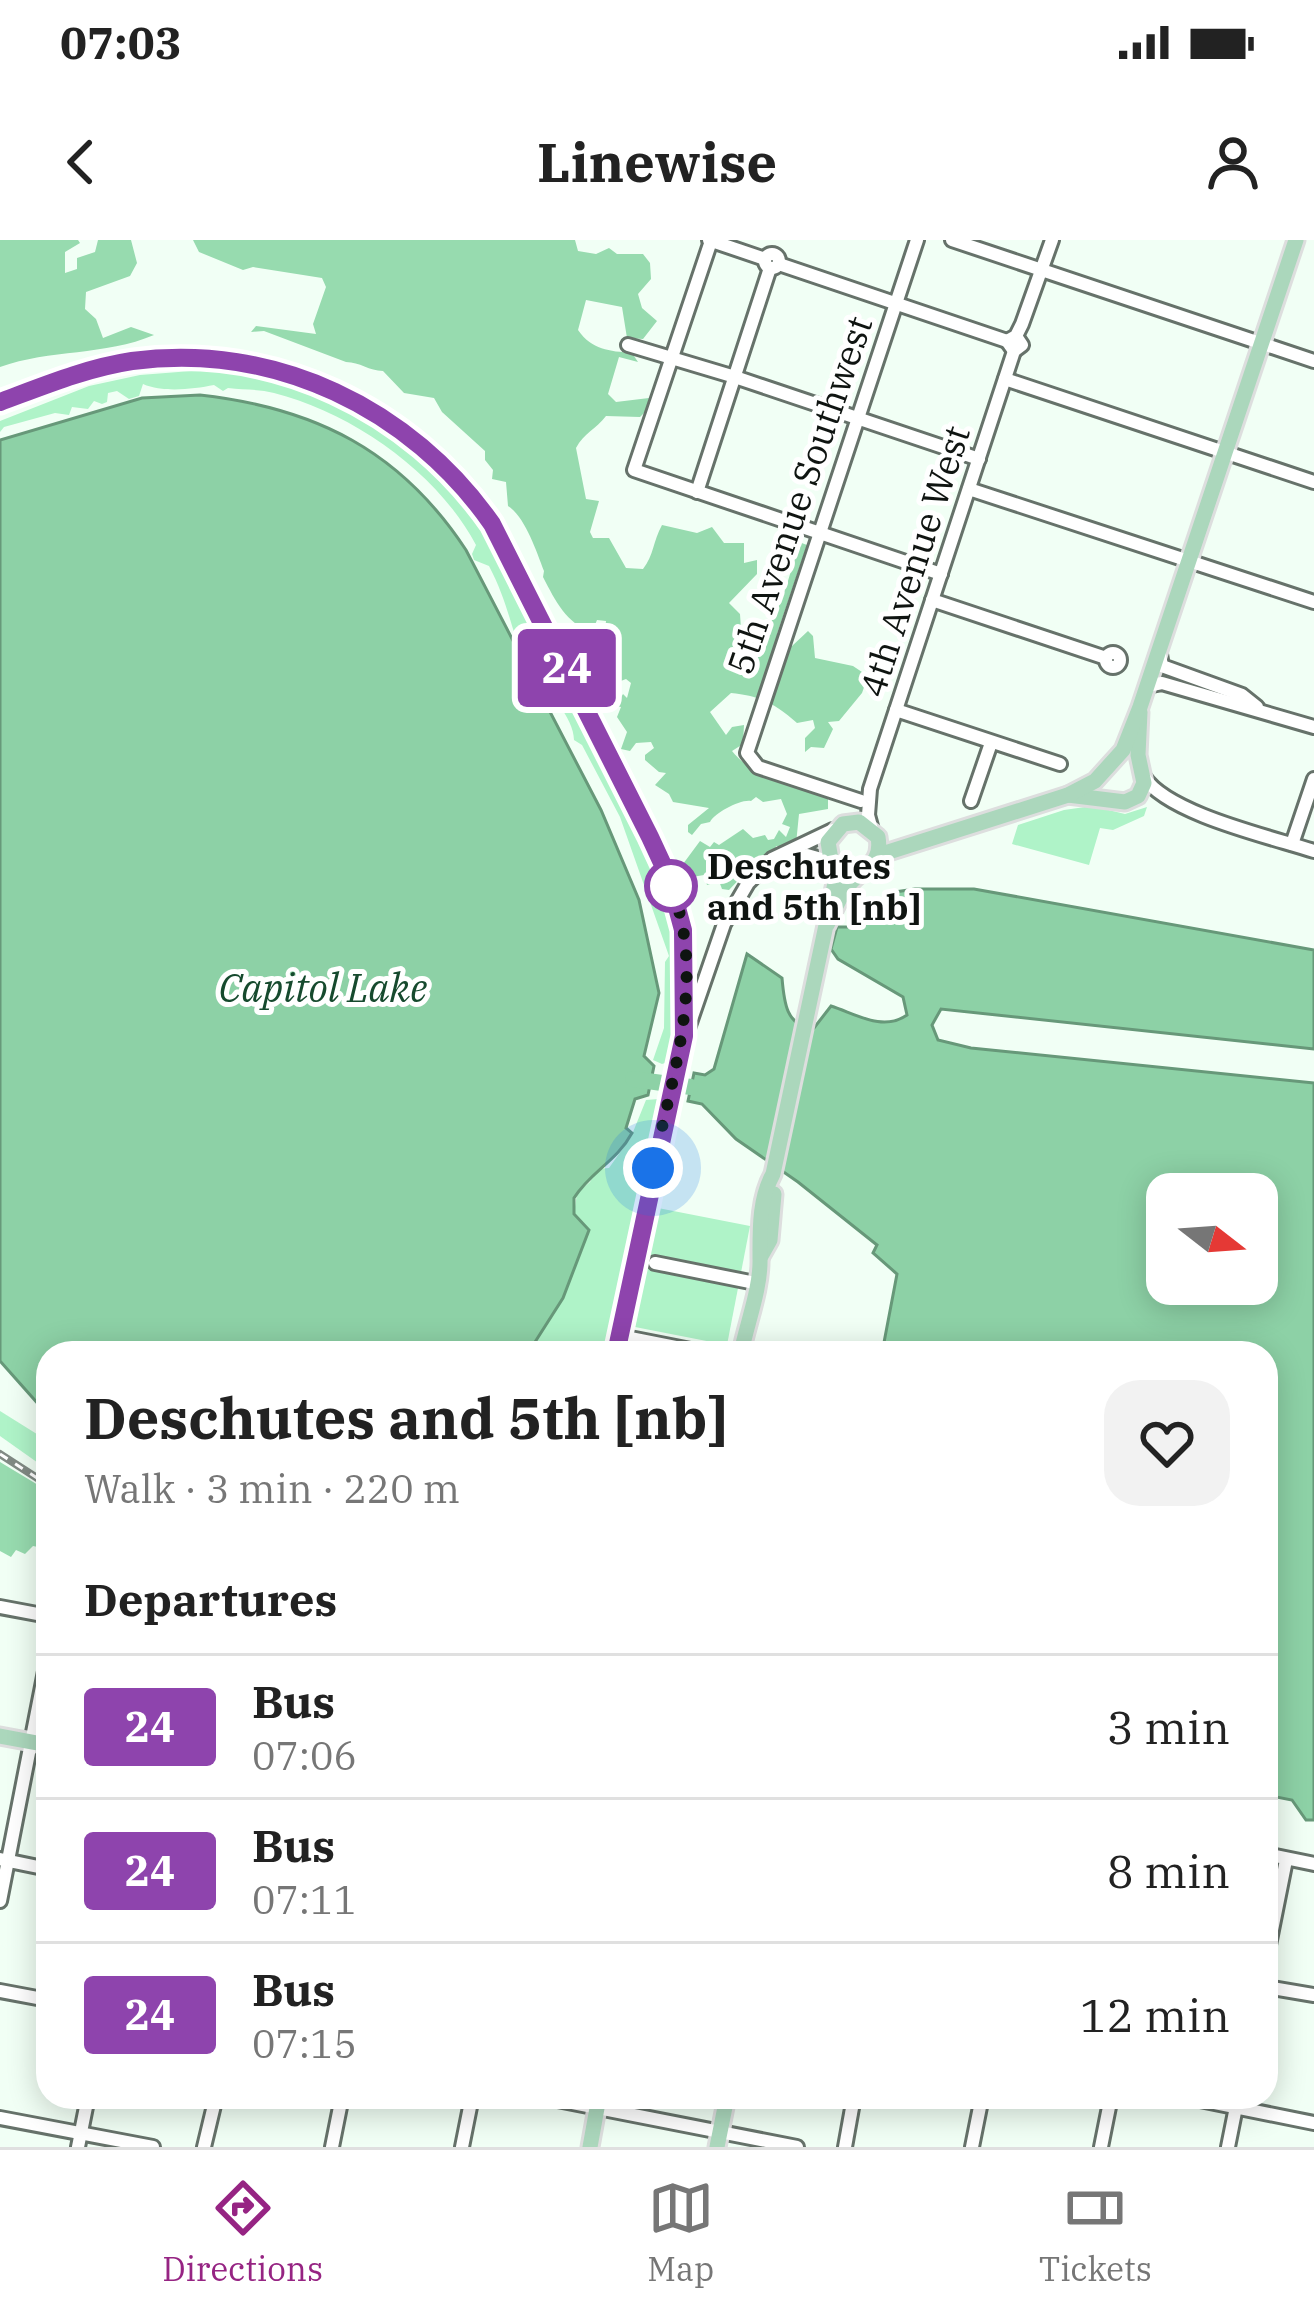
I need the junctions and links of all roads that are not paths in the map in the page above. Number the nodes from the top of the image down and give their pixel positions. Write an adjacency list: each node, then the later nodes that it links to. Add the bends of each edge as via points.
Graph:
1 (710, 240): 7 (street); 13 (street)
2 (780, 240): 7 (street)
3 (917, 240): 9 (street, 5th Avenue Southwest)
4 (952, 240): 8 (street)
5 (1052, 240): 8 (street, 4th Avenue West)
6 (1296, 240): 10 (main road)
7 (772, 261): 9 (street); 15 (street)
8 (1042, 270): 10 (street); 11 (street, 4th Avenue West)
9 (896, 303): 11 (street); 18 (street, 5th Avenue Southwest)
10 (1261, 342): 14 (street); 19 (main road)
11 (1012, 343): 16 (street, 4th Avenue West)
12 (628, 345): 13 (street)
13 (671, 357): 15 (street); 23 (street, via 634,470)
14 (1314, 361)
15 (735, 377): 18 (street); 23 (street)
16 (1005, 379): 19 (street); 20 (street, 4th Avenue West)
17 (0, 402): 55 (street, via 130,362 236,361 356,401 443,466 506,548 669,878 685,943)
18 (857, 417): 20 (street); 24 (street, 5th Avenue Southwest)
19 (1224, 452): 21 (street); 25 (main road)
20 (979, 459): 22 (street, 4th Avenue West)
21 (1314, 482)
22 (969, 489): 25 (street); 26 (street, 4th Avenue West)
23 (697, 492): 24 (street)
24 (819, 533): 26 (street); 41 (street, 5th Avenue Southwest, via 748,753 758,767)
25 (1190, 559): 28 (street); 29 (main road)
26 (941, 574): 27 (street, 4th Avenue West)
27 (932, 600): 30 (street); 34 (street, 4th Avenue West)
28 (1314, 602)
29 (1160, 646): 31 (main road); 33 (street, via 1162,666)
30 (1106, 658)
31 (1147, 686): 32 (main road); 33 (street)
32 (1140, 707): 38 (main road, via 1123,750); 39 (main road)
33 (1258, 708): 35 (street)
34 (896, 710): 36 (street); 41 (street, 4th Avenue West)
35 (1314, 727)
36 (991, 743): 37 (street); 45 (street)
37 (1060, 764)
38 (1106, 767): 39 (main road, via 1124,758); 42 (main road); 43 (main road, via 1101,787)
39 (1143, 772): 44 (main road); 46 (street, via 1153,789)
40 (1314, 779): 50 (street)
41 (866, 795): 47 (street, 4th Avenue West); 48 (street, 4th Avenue West)
42 (1068, 795): 43 (main road); 49 (main road)
43 (1110, 798): 44 (main road)
44 (1132, 800): 46 (street)
45 (971, 801)
46 (1180, 805): 50 (street)
47 (840, 826): 48 (main road, via 859,822); 53 (street); 54 (main road, via 828,842)
48 (873, 830): 49 (main road); 52 (main road)
49 (929, 837): 52 (main road)
50 (1292, 844): 51 (street)
51 (1314, 851)
52 (879, 855): 54 (main road)
53 (760, 869): 54 (street, via 807,855); 55 (street, via 731,909)
54 (842, 872): 57 (main road, via 758,1234)
55 (684, 1036): 58 (street)
56 (655, 1263): 57 (street)
57 (755, 1283): 61 (main road)
58 (620, 1336): 59 (street); 60 (street)
59 (619, 1341)
60 (645, 1341)
61 (743, 1341)
62 (0, 1607): 63 (street)
63 (36, 1614)
64 (0, 1736): 65 (main road)
65 (36, 1742)
66 (36, 1756): 68 (street)
67 (1278, 1858): 69 (street)
68 (4, 1860): 71 (street); 73 (street)
69 (1286, 1860): 70 (street); 72 (street)
70 (1314, 1864)
71 (36, 1867)
72 (1278, 1900)
73 (0, 1901)
74 (1278, 1989): 76 (street)
75 (0, 1991): 77 (street)
76 (1314, 1995)
77 (36, 1998)
78 (85, 2109): 92 (street)
79 (213, 2109): 95 (street)
80 (340, 2109): 96 (street)
81 (470, 2109): 97 (street)
82 (597, 2109): 98 (main road)
83 (618, 2109): 93 (street)
84 (725, 2109): 93 (main road)
85 (852, 2109): 100 (street)
86 (980, 2109): 101 (street)
87 (1109, 2109): 102 (street)
88 (1236, 2109): 103 (street)
89 (1264, 2109): 91 (street)
90 (0, 2118): 92 (street)
91 (1314, 2122)
92 (79, 2140): 94 (street)
93 (719, 2140): 99 (street)
94 (153, 2147)
95 (204, 2147)
96 (332, 2147)
97 (462, 2147)
98 (590, 2147)
99 (796, 2147)
100 (845, 2147)
101 (972, 2147)
102 (1101, 2147)
103 (1228, 2147)

